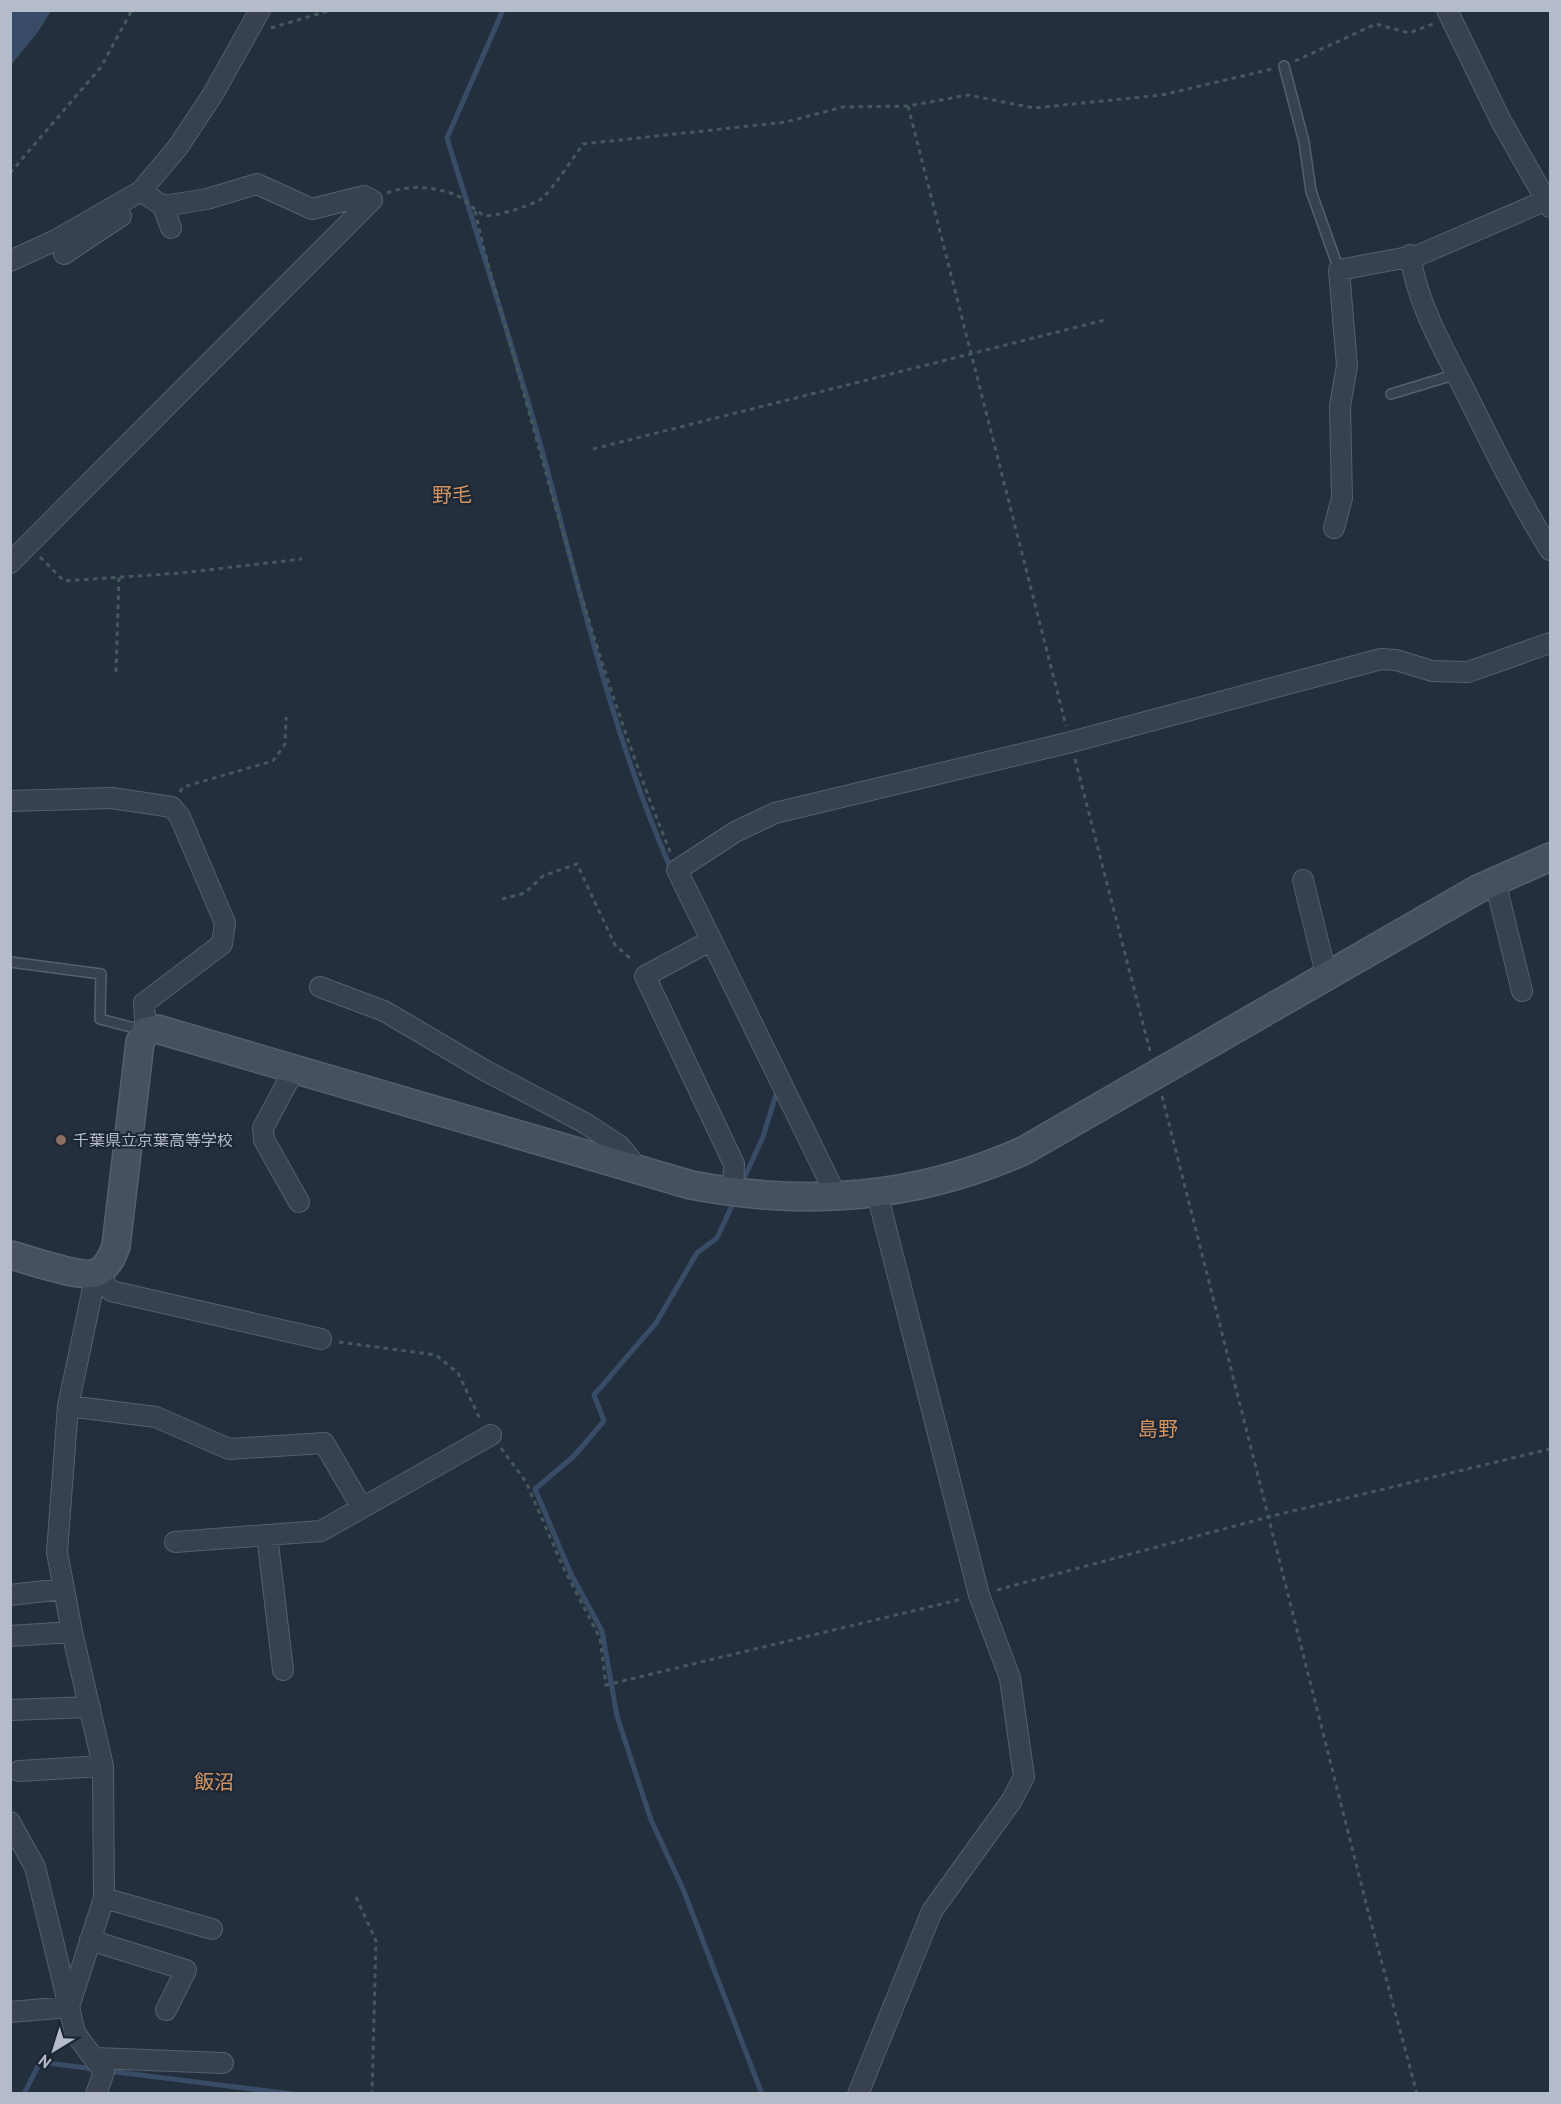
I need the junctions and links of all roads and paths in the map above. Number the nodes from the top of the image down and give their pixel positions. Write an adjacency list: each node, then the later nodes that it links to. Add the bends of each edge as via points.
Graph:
1 (132, 10): 8 (path, via 101,67)
2 (260, 10): 5 (street)
3 (331, 10): 5 (path, via 271,28)
4 (1450, 12): 6 (path, via 1409,33 1376,24); 9 (street, via 1501,121)
5 (248, 30): 10 (street)
6 (1284, 66): 7 (path, via 1162,95 1034,108 968,95); 17 (lane, via 1304,142 1311,191)
7 (908, 106): 12 (path, via 843,108 786,122 583,144 541,198 487,216); 19 (path)
8 (10, 173)
9 (1546, 193): 15 (street, via 1419,255)
10 (152, 198): 11 (street, via 207,199 257,184 312,209 364,196); 13 (street); 14 (street); 16 (street)
11 (372, 200): 12 (path, via 393,190 438,190 460,197); 24 (street)
12 (475, 211): 36 (path, via 585,609 648,798)
13 (171, 228)
14 (64, 254)
15 (1410, 255): 17 (street); 20 (street, via 1413,274)
16 (10, 261)
17 (1339, 270): 23 (street, via 1347,366 1340,406 1342,498)
18 (1106, 320): 19 (path)
19 (972, 355): 22 (path); 32 (path)
20 (1457, 374): 21 (lane); 25 (street, via 1520,501)
21 (1391, 394)
22 (593, 449)
23 (1334, 528)
24 (28, 545): 27 (street); 28 (path, via 64,581)
25 (1551, 550)
26 (302, 559): 28 (path)
27 (10, 563)
28 (119, 577): 30 (path)
29 (1551, 643): 32 (street, via 1468,672 1432,671 1381,659)
30 (116, 672)
31 (285, 717): 34 (path, via 285,744 273,761 183,787)
32 (1071, 742): 36 (street, via 775,813 735,832); 48 (path)
33 (10, 801): 34 (street, via 111,798)
34 (172, 807): 46 (street, via 180,817 225,923 222,944 144,1004)
35 (1551, 857): 38 (street)
36 (677, 870): 40 (street)
37 (1303, 880): 43 (street)
38 (1495, 881): 43 (street); 45 (street)
39 (502, 899): 42 (path, via 525,893 543,876 577,864 615,945)
40 (710, 941): 42 (street); 52 (street)
41 (10, 962): 46 (lane, via 101,974 100,1019)
42 (645, 976): 50 (street, via 734,1164)
43 (1327, 978): 48 (street)
44 (320, 987): 49 (street, via 384,1011 583,1122 620,1146)
45 (1522, 991)
46 (146, 1031): 47 (street, via 157,1029); 55 (street, via 140,1041 116,1246 110,1262)
47 (294, 1070): 49 (street); 53 (street, via 264,1128 264,1140)
48 (1156, 1076): 51 (street, via 1023,1151 985,1168); 61 (path)
49 (640, 1171): 50 (street)
50 (733, 1193): 52 (street)
51 (877, 1193): 52 (street); 66 (street)
52 (837, 1197)
53 (299, 1202)
54 (10, 1255): 55 (street, via 81,1274)
55 (96, 1274): 56 (street, via 111,1291); 57 (street)
56 (321, 1340): 58 (path, via 436,1355 458,1373)
57 (68, 1406): 60 (street, via 156,1417 229,1449 324,1443); 64 (street, via 57,1552)
58 (491, 1435): 60 (street); 66 (path, via 526,1482 600,1638 606,1686)
59 (1551, 1449): 61 (path)
60 (362, 1508): 62 (street, via 321,1531)
61 (1268, 1517): 66 (path); 87 (path)
62 (267, 1535): 63 (street); 69 (street)
63 (175, 1542)
64 (63, 1589): 65 (street); 67 (street)
65 (10, 1595)
66 (979, 1595): 86 (street, via 1010,1678 1024,1777 1012,1800 932,1911)
67 (72, 1632): 68 (street); 70 (street)
68 (10, 1636)
69 (283, 1670)
70 (90, 1707): 71 (street); 72 (street)
71 (10, 1710)
72 (103, 1766): 73 (street); 76 (street)
73 (19, 1771)
74 (10, 1822): 79 (street, via 35,1867)
75 (356, 1897): 85 (path, via 376,1941)
76 (104, 1898): 77 (street); 78 (street)
77 (212, 1929)
78 (90, 1940): 79 (street); 80 (street, via 186,1970)
79 (69, 2007): 81 (street); 82 (street, via 75,2033)
80 (166, 2010)
81 (10, 2012)
82 (96, 2058): 83 (street); 84 (street, via 104,2072)
83 (222, 2063)
84 (96, 2094)
85 (372, 2094)
86 (858, 2094)
87 (1417, 2094)

